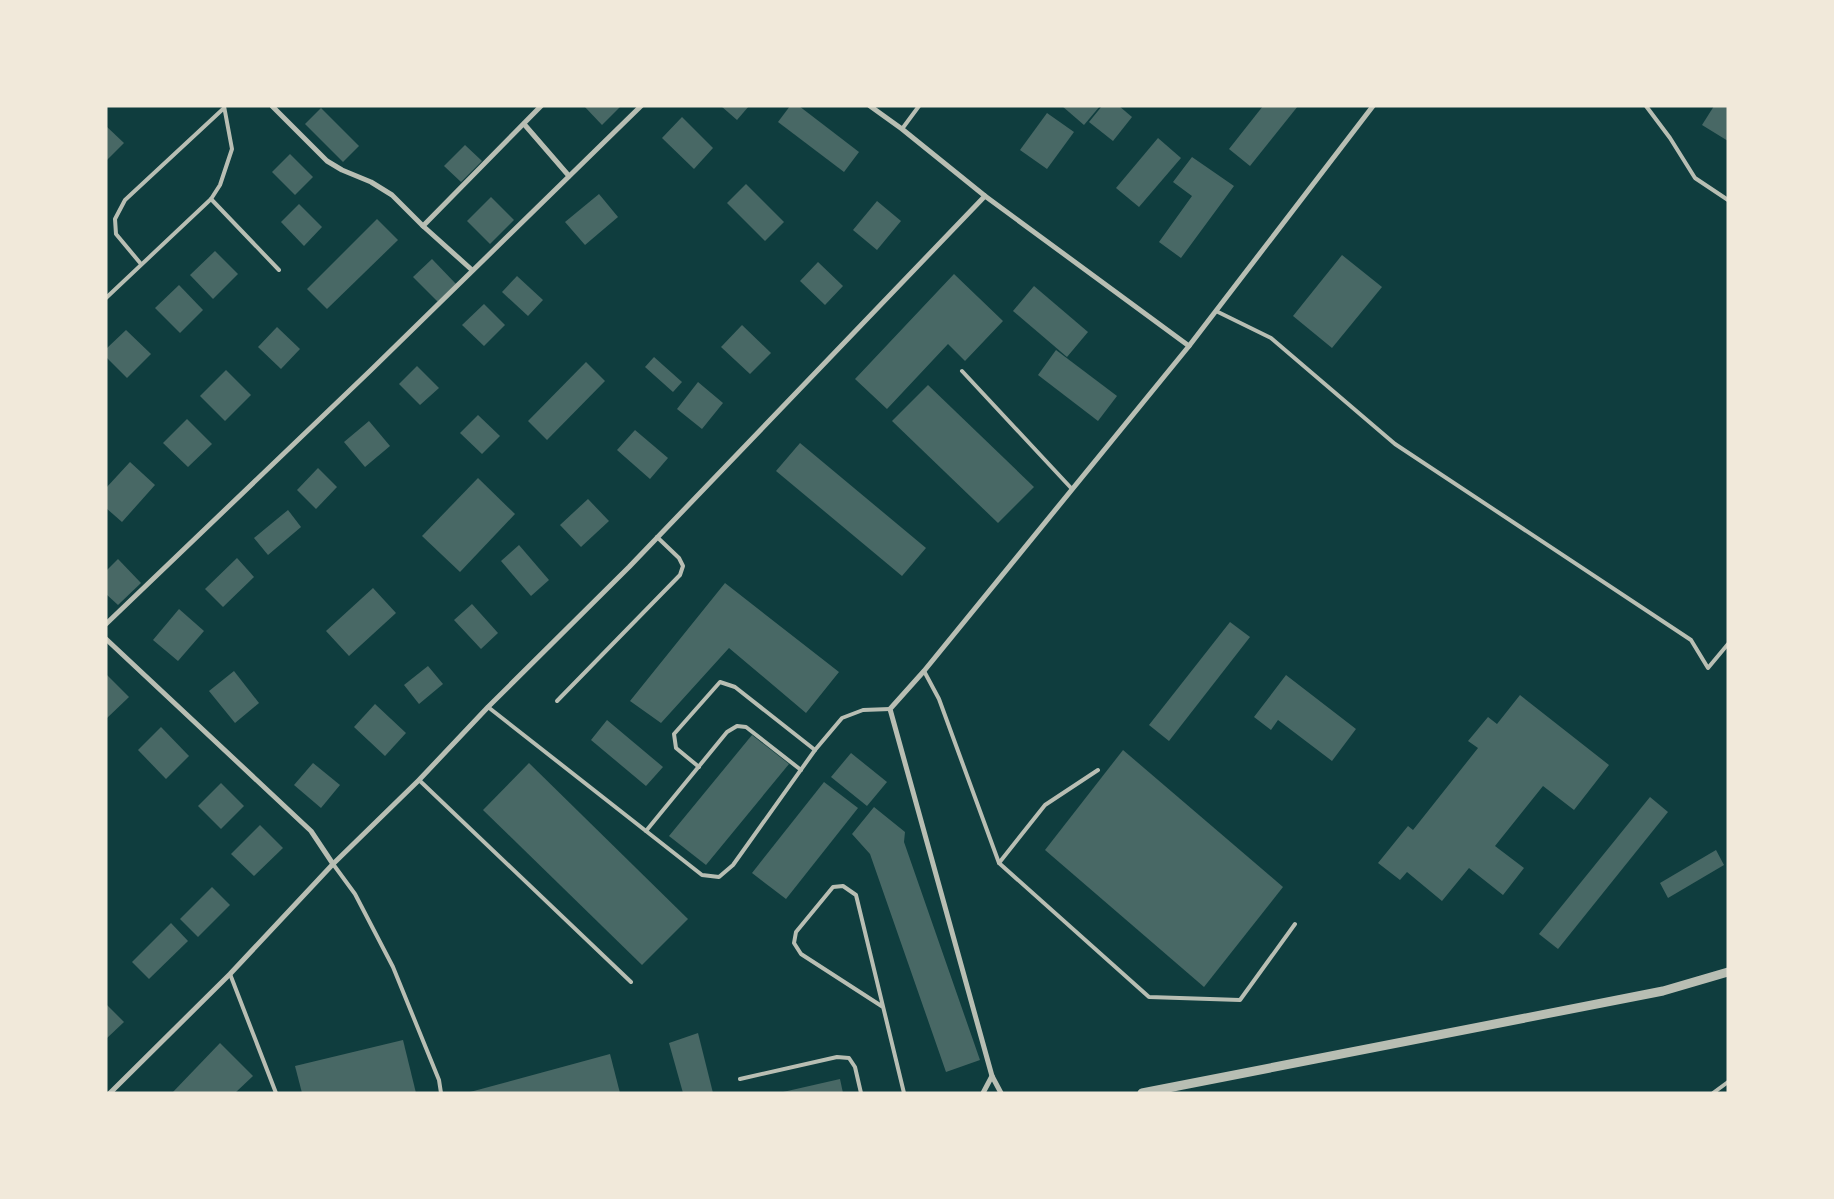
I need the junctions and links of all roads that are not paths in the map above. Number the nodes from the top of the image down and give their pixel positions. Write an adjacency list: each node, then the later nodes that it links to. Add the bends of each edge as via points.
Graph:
1 (272, 106): 15 (street, via 327,161 392,195)
2 (541, 106): 9 (street)
3 (640, 106): 11 (street)
4 (870, 106): 10 (street)
5 (919, 106): 10 (lane)
6 (1373, 106): 20 (street)
7 (1646, 106): 14 (lane, via 1695,178)
8 (223, 108): 13 (lane, via 232,149); 16 (lane, via 125,200 115,219 116,234)
9 (524, 124): 11 (street); 15 (street)
10 (902, 129): 12 (street)
11 (569, 176): 18 (street)
12 (985, 196): 21 (street); 24 (street)
13 (212, 199): 16 (lane); 17 (lane)
14 (1728, 200)
15 (423, 226): 18 (street)
16 (141, 264): 19 (lane)
17 (279, 270)
18 (472, 270): 25 (street)
19 (106, 298)
20 (1216, 311): 21 (street); 27 (lane, via 1271,338 1395,444 1691,640 1708,668)
21 (1190, 346): 23 (street)
22 (962, 371): 23 (lane)
23 (1072, 489): 28 (street)
24 (657, 537): 29 (lane, via 679,558 683,566 680,575); 30 (street)
25 (106, 624)
26 (106, 639): 39 (street, via 311,831)
27 (1728, 644)
28 (924, 671): 31 (street); 38 (lane, via 939,698)
29 (557, 701)
30 (488, 706): 36 (street); 37 (lane)
31 (890, 709): 32 (lane, via 863,710 842,718); 45 (street)
32 (815, 750): 33 (lane, via 735,687 720,682 674,734 676,748); 34 (lane)
33 (699, 767): 34 (lane, via 728,732 737,726 746,727); 37 (lane)
34 (801, 770): 37 (lane, via 732,865 719,877 702,875)
35 (1098, 770): 38 (lane, via 1045,805)
36 (419, 780): 39 (street); 43 (lane)
37 (646, 831)
38 (999, 863): 40 (lane, via 1149,997 1240,1000)
39 (333, 864): 42 (street); 50 (lane, via 355,894 393,967 439,1080)
40 (1296, 924)
41 (1728, 972): 55 (street, via 1663,991)
42 (230, 974): 48 (street); 49 (lane)
43 (631, 982)
44 (883, 1007): 44 (lane, via 856,895 843,886 833,887 796,932 794,942 801,954); 52 (lane)
45 (992, 1076): 53 (street); 54 (street)
46 (740, 1079): 51 (lane, via 837,1057 848,1058)
47 (1728, 1082): 56 (lane)
48 (110, 1093)
49 (276, 1093)
50 (441, 1093)
51 (861, 1093)
52 (904, 1093)
53 (984, 1093)
54 (1001, 1093)
55 (1142, 1093)
56 (1713, 1093)

